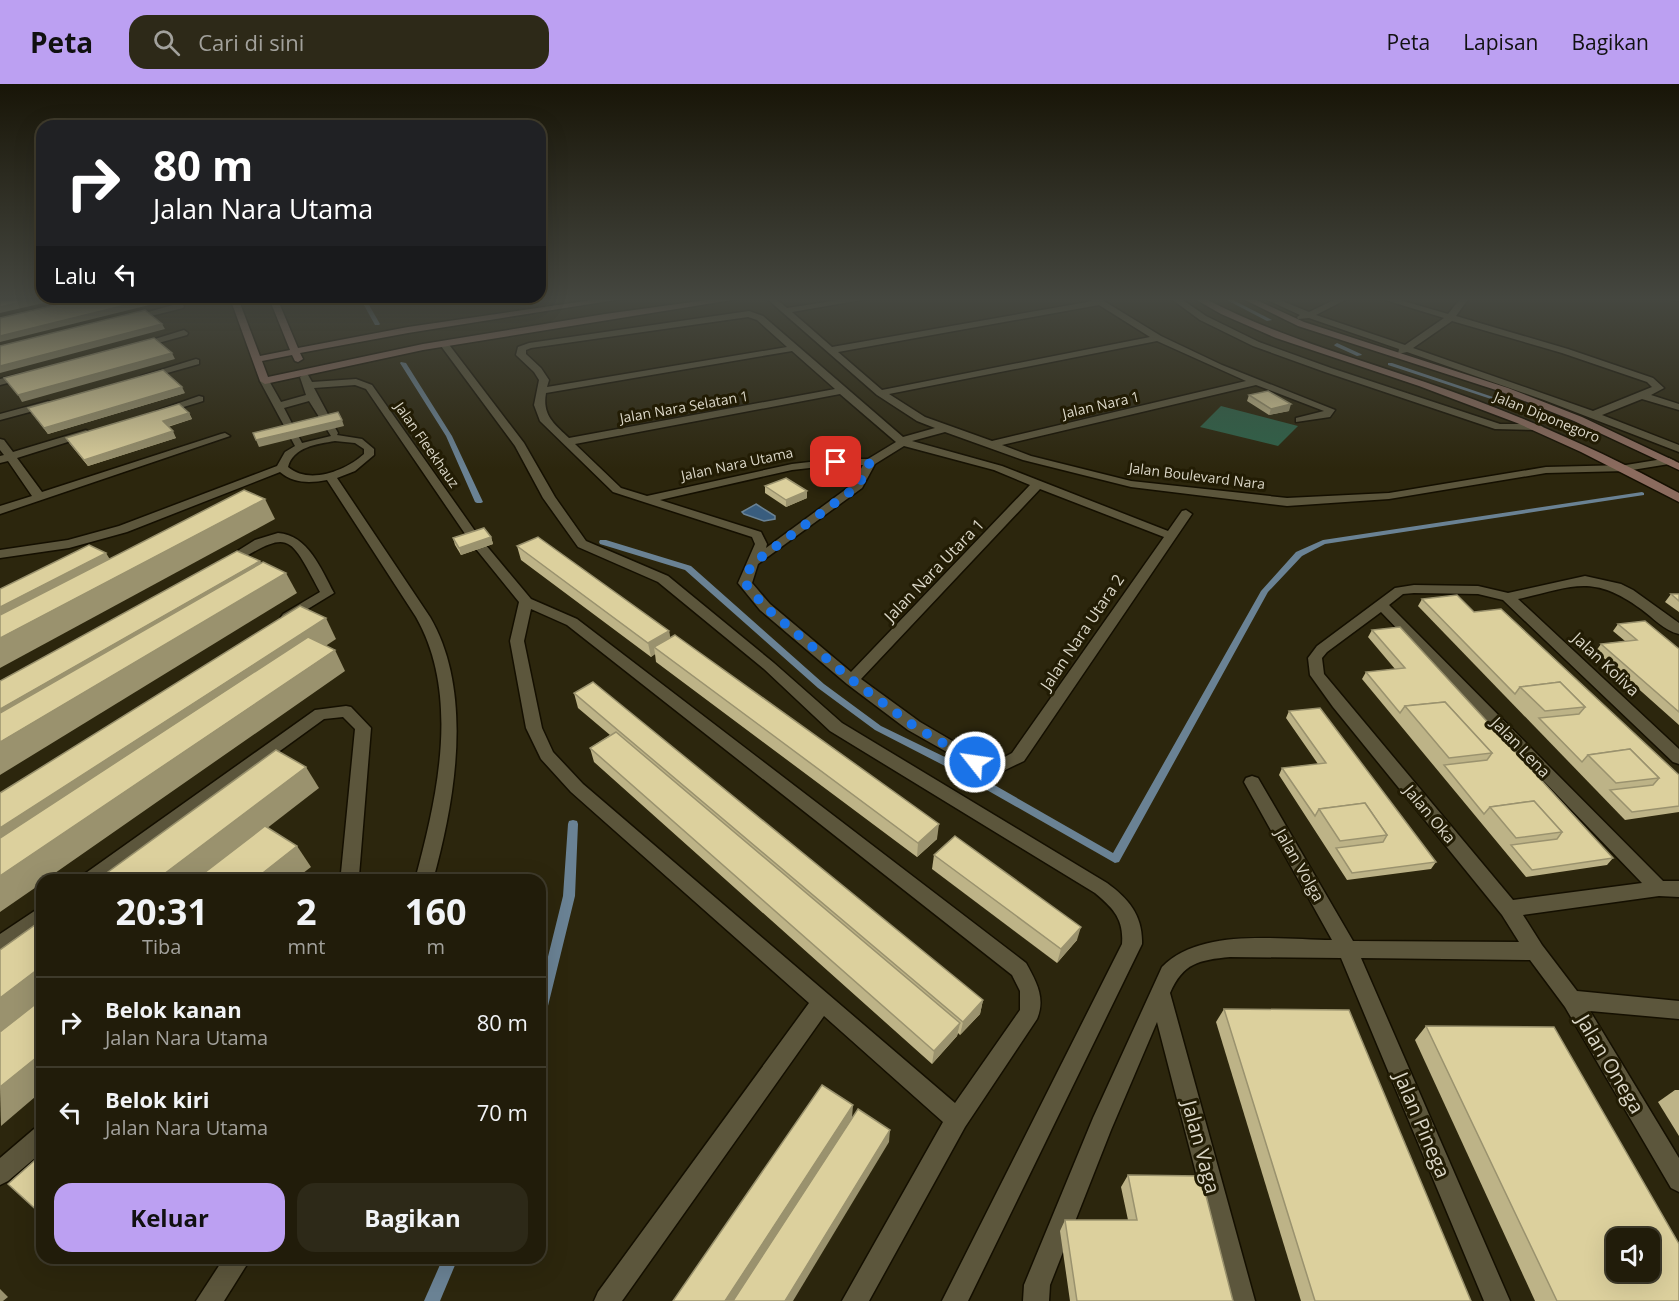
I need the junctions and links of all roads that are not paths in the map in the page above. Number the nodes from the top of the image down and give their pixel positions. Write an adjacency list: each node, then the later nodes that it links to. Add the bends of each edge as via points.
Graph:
1 (255, 355): 17 (main road)
2 (280, 355): 17 (main road)
3 (297, 355): 21 (main road)
4 (401, 355): 21 (main road)
5 (452, 355): 100 (street, via 520,445 549,498 582,544 663,579 836,727 1101,888 1118,900 1128,915 1133,929 1132,944)
6 (521, 355): 26 (street, via 544,380)
7 (754, 355): 26 (street)
8 (802, 355): 27 (street)
9 (836, 355): 28 (street, Jalan Boulevard Nara)
10 (1073, 355): 28 (street)
11 (1195, 355): 24 (street)
12 (1286, 355): 42 (street, via 1499,427)
13 (1332, 355): 33 (main road, Jalan Diponegoro)
14 (1396, 355): 25 (main road, Jalan Diponegoro)
15 (1424, 355): 37 (street)
16 (1576, 355): 29 (street, via 1650,380 1659,388)
17 (257, 359): 22 (main road)
18 (196, 362): 20 (street)
19 (34, 373): 23 (street)
20 (138, 378)
21 (306, 379): 22 (main road); 30 (street); 70 (street, Jalan Fleekhauz, via 356,382 369,387 476,541)
22 (265, 381): 34 (street)
23 (0, 382)
24 (1254, 382): 40 (street, via 1330,410 1326,415); 50 (street, Jalan Nara 1)
25 (1505, 390): 33 (main road, via 1509,398); 41 (main road, Jalan Diponegoro)
26 (542, 391): 49 (street, via 539,405 545,421)
27 (842, 391): 47 (street); 49 (street, Jalan Nara Selatan 1)
28 (880, 393): 39 (street, Jalan Boulevard Nara)
29 (1641, 395): 35 (street); 37 (street)
30 (312, 398): 34 (street); 46 (street)
31 (199, 399): 36 (street)
32 (57, 401): 38 (street)
33 (1475, 404): 42 (main road, Jalan Diponegoro)
34 (278, 406): 51 (street)
35 (1679, 407)
36 (155, 412)
37 (1596, 414): 41 (street); 52 (street)
38 (0, 417)
39 (921, 419): 44 (street, Jalan Boulevard Nara); 47 (street)
40 (1300, 420)
41 (1578, 420): 55 (main road, Jalan Diponegoro)
42 (1538, 427): 56 (main road, Jalan Diponegoro)
43 (99, 429): 53 (street)
44 (943, 429): 47 (street); 50 (street, Jalan Boulevard Nara)
45 (225, 436): 60 (street)
46 (335, 438): 51 (street); 58 (street, via 366,444 369,455 355,467)
47 (905, 441): 54 (street, Jalan Nara Utama); 59 (street)
48 (0, 442): 53 (street)
49 (566, 442): 62 (street, via 617,490)
50 (990, 445): 56 (street, Jalan Boulevard Nara, via 1131,484 1287,502 1389,496 1546,470)
51 (300, 448): 57 (street, via 288,456)
52 (1679, 449)
53 (5, 458): 60 (street)
54 (870, 462): 62 (street, Jalan Nara Utama, via 792,467); 67 (street, Jalan Nara Utama, via 858,486)
55 (1676, 463): 56 (street, Jalan Boulevard Nara)
56 (1626, 468): 61 (main road, Jalan Diponegoro)
57 (284, 471): 58 (street, via 302,478); 66 (street, via 123,529)
58 (331, 477): 79 (street, via 429,628 440,658 448,703 448,765 438,829)
59 (1040, 483): 65 (street); 74 (street, Jalan Nara Utara 1)
60 (39, 497): 63 (street)
61 (1679, 498)
62 (648, 499): 67 (street, via 756,535 761,544)
63 (2, 505)
64 (1186, 514): 65 (street, Jalan Nara Utara 2)
65 (1169, 535): 74 (street, Jalan Nara Utara 2, via 1018,757 1003,765 975,762 914,726)
66 (0, 554)
67 (756, 561): 74 (street, via 746,574 749,590)
68 (214, 568): 72 (street, via 265,540 282,536 295,541 327,592)
69 (1508, 597): 71 (street, via 1478,590 1414,589 1400,591); 73 (street, via 1585,580 1616,587); 75 (street, Jalan Koliva)
70 (526, 602): 89 (street, via 517,641 534,728 547,755 577,788); 91 (street, via 572,622 1019,969 1030,990 1030,1012)
71 (1382, 605): 80 (street, Jalan Lena); 82 (street, Jalan Oka, via 1322,649 1315,658 1315,666 1322,681)
72 (277, 624)
73 (1679, 630)
74 (852, 680)
75 (1679, 758)
76 (1252, 782): 85 (street, Jalan Volga)
77 (97, 874): 78 (street, via 320,714 346,711 363,728)
78 (350, 874)
79 (426, 874)
80 (1659, 888): 81 (street); 82 (street)
81 (1679, 889)
82 (1509, 909): 86 (street, Jalan Oka)
83 (36, 918): 84 (street)
84 (0, 945)
85 (1347, 949): 86 (street); 87 (street, via 1200,951 1181,959); 102 (street, Jalan Pinega)
86 (1534, 951): 88 (street, Jalan Onega)
87 (1160, 993): 96 (street, via 1101,1126); 101 (street, Jalan Vaga)
88 (1572, 1000): 90 (street); 94 (street, Jalan Onega)
89 (822, 1002): 91 (street); 98 (street)
90 (1679, 1010)
91 (957, 1119): 99 (street)
92 (36, 1142): 93 (street)
93 (0, 1173)
94 (1679, 1180)
95 (235, 1264): 97 (street)
96 (1036, 1293)
97 (209, 1301)
98 (606, 1301)
99 (855, 1301)
100 (955, 1301)
101 (1242, 1301)
102 (1497, 1301)

